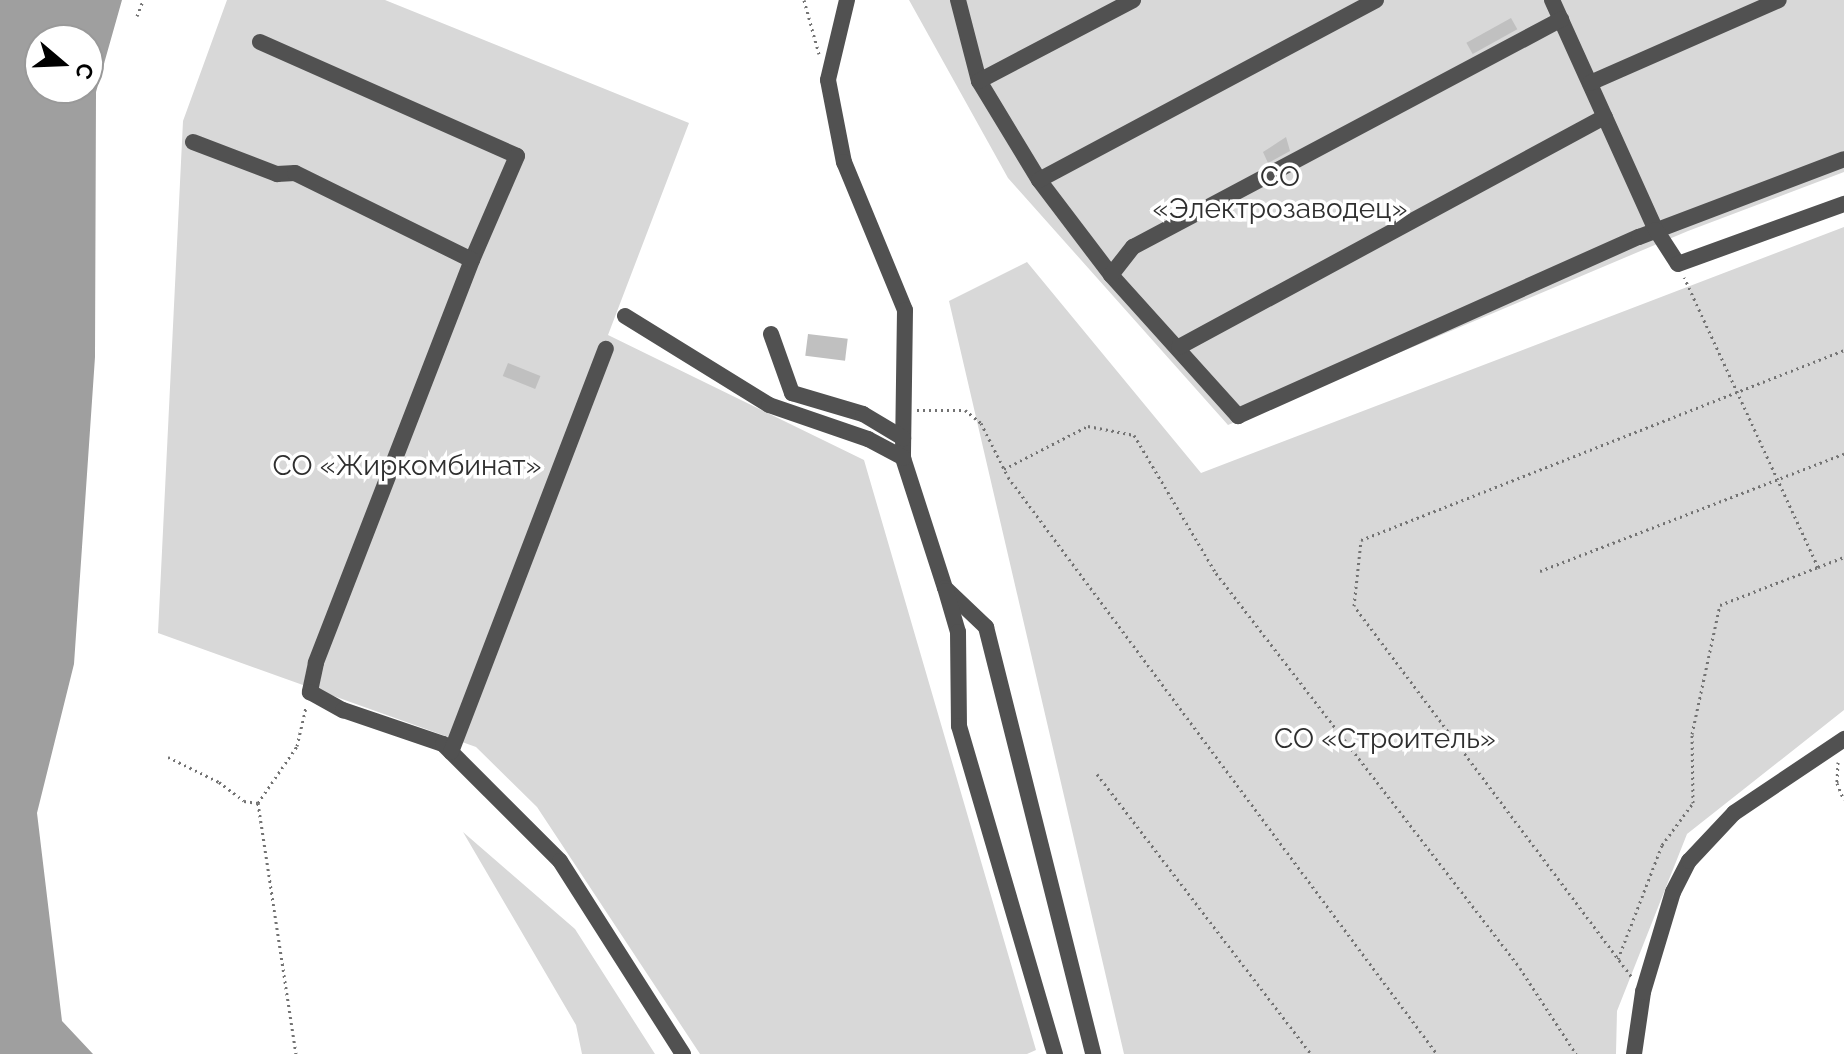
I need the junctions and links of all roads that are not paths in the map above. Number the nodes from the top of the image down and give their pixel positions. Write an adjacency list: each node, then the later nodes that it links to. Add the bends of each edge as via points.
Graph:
1 (847, 0): 23 (lane, via 828,80 844,162 905,310)
2 (958, 0): 9 (lane)
3 (1133, 0): 9 (lane)
4 (1376, 0): 14 (lane)
5 (1552, 0): 7 (lane)
6 (1779, 0): 10 (lane)
7 (1561, 19): 10 (lane); 18 (lane, via 1133,247)
8 (260, 42): 17 (lane, via 517,156)
9 (979, 81): 14 (lane)
10 (1590, 83): 11 (lane)
11 (1605, 117): 16 (lane); 21 (lane)
12 (193, 142): 17 (lane, via 277,174 295,173)
13 (1844, 159): 16 (lane)
14 (1039, 180): 18 (lane)
15 (1844, 204): 16 (lane, via 1678,264)
16 (1656, 230): 21 (lane, via 1238,416)
17 (472, 260): 27 (lane, via 316,663 310,692 343,710 443,744)
18 (1111, 275): 21 (lane)
19 (625, 316): 24 (lane, via 769,405 868,439)
20 (771, 334): 23 (lane, via 792,393 863,414)
21 (1179, 347)
22 (606, 349): 27 (lane)
23 (903, 438): 24 (lane)
24 (903, 458): 25 (lane)
25 (945, 588): 29 (lane, via 958,632 959,726); 30 (lane, via 986,627)
26 (1842, 740): 31 (lane, via 1734,813 1689,861 1673,892 1643,992)
27 (451, 752): 28 (lane, via 560,861)
28 (683, 1054)
29 (1055, 1054)
30 (1093, 1054)
31 (1634, 1054)

